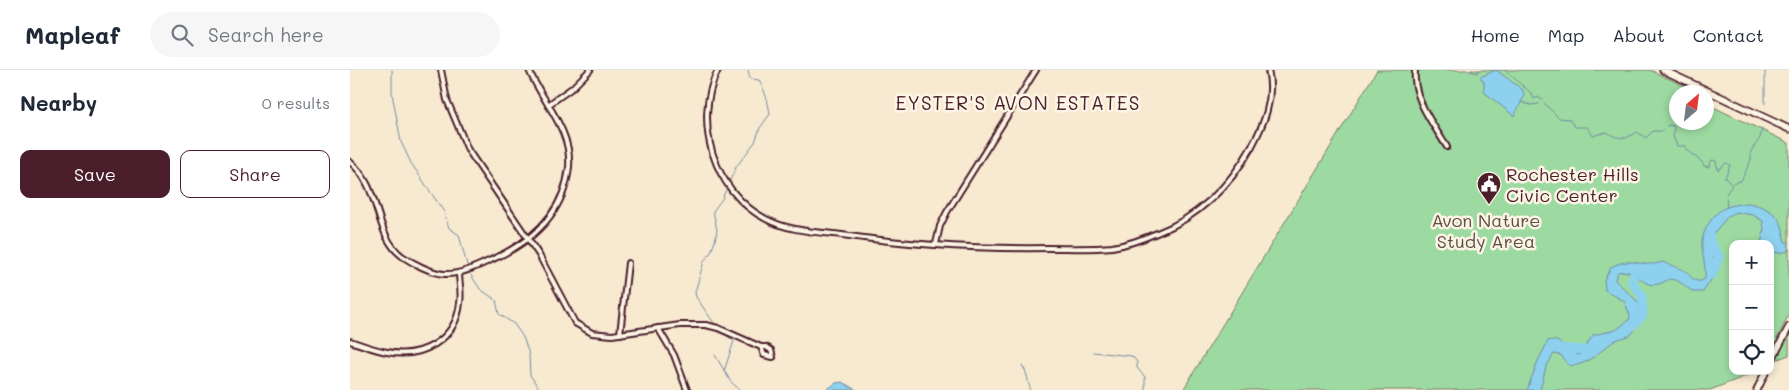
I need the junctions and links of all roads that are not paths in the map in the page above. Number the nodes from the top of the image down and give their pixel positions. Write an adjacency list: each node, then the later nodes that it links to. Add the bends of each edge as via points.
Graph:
1 (441, 70): 13 (street, via 447,100 468,150)
2 (529, 70): 9 (street)
3 (590, 70): 9 (street)
4 (718, 70): 14 (street, via 707,104 709,142 721,173 746,206 768,220 799,229 858,238)
5 (1036, 70): 14 (street, via 947,212)
6 (1268, 70): 14 (street, via 1268,110 1244,161 1211,200 1174,226 1113,246 1019,249)
7 (1415, 70): 11 (street, via 1414,82 1419,99)
8 (1663, 70): 10 (street)
9 (548, 105): 13 (street, via 565,137 569,165 560,202 548,222)
10 (1789, 129)
11 (1446, 147)
12 (350, 162): 16 (street, via 368,182 386,238 392,246 402,256 429,269 442,274)
13 (528, 239): 16 (street, via 504,255); 19 (street, via 575,323 592,333)
14 (936, 244)
15 (628, 263): 19 (street)
16 (459, 273): 20 (street, via 461,302 457,316 447,334 435,346 399,353)
17 (1789, 327): 22 (street)
18 (658, 328): 19 (street); 21 (street, via 706,325); 24 (street, via 674,355)
19 (620, 334)
20 (350, 341)
21 (761, 348)
22 (1774, 355)
23 (1764, 375): 25 (street)
24 (687, 390)
25 (1757, 390)

